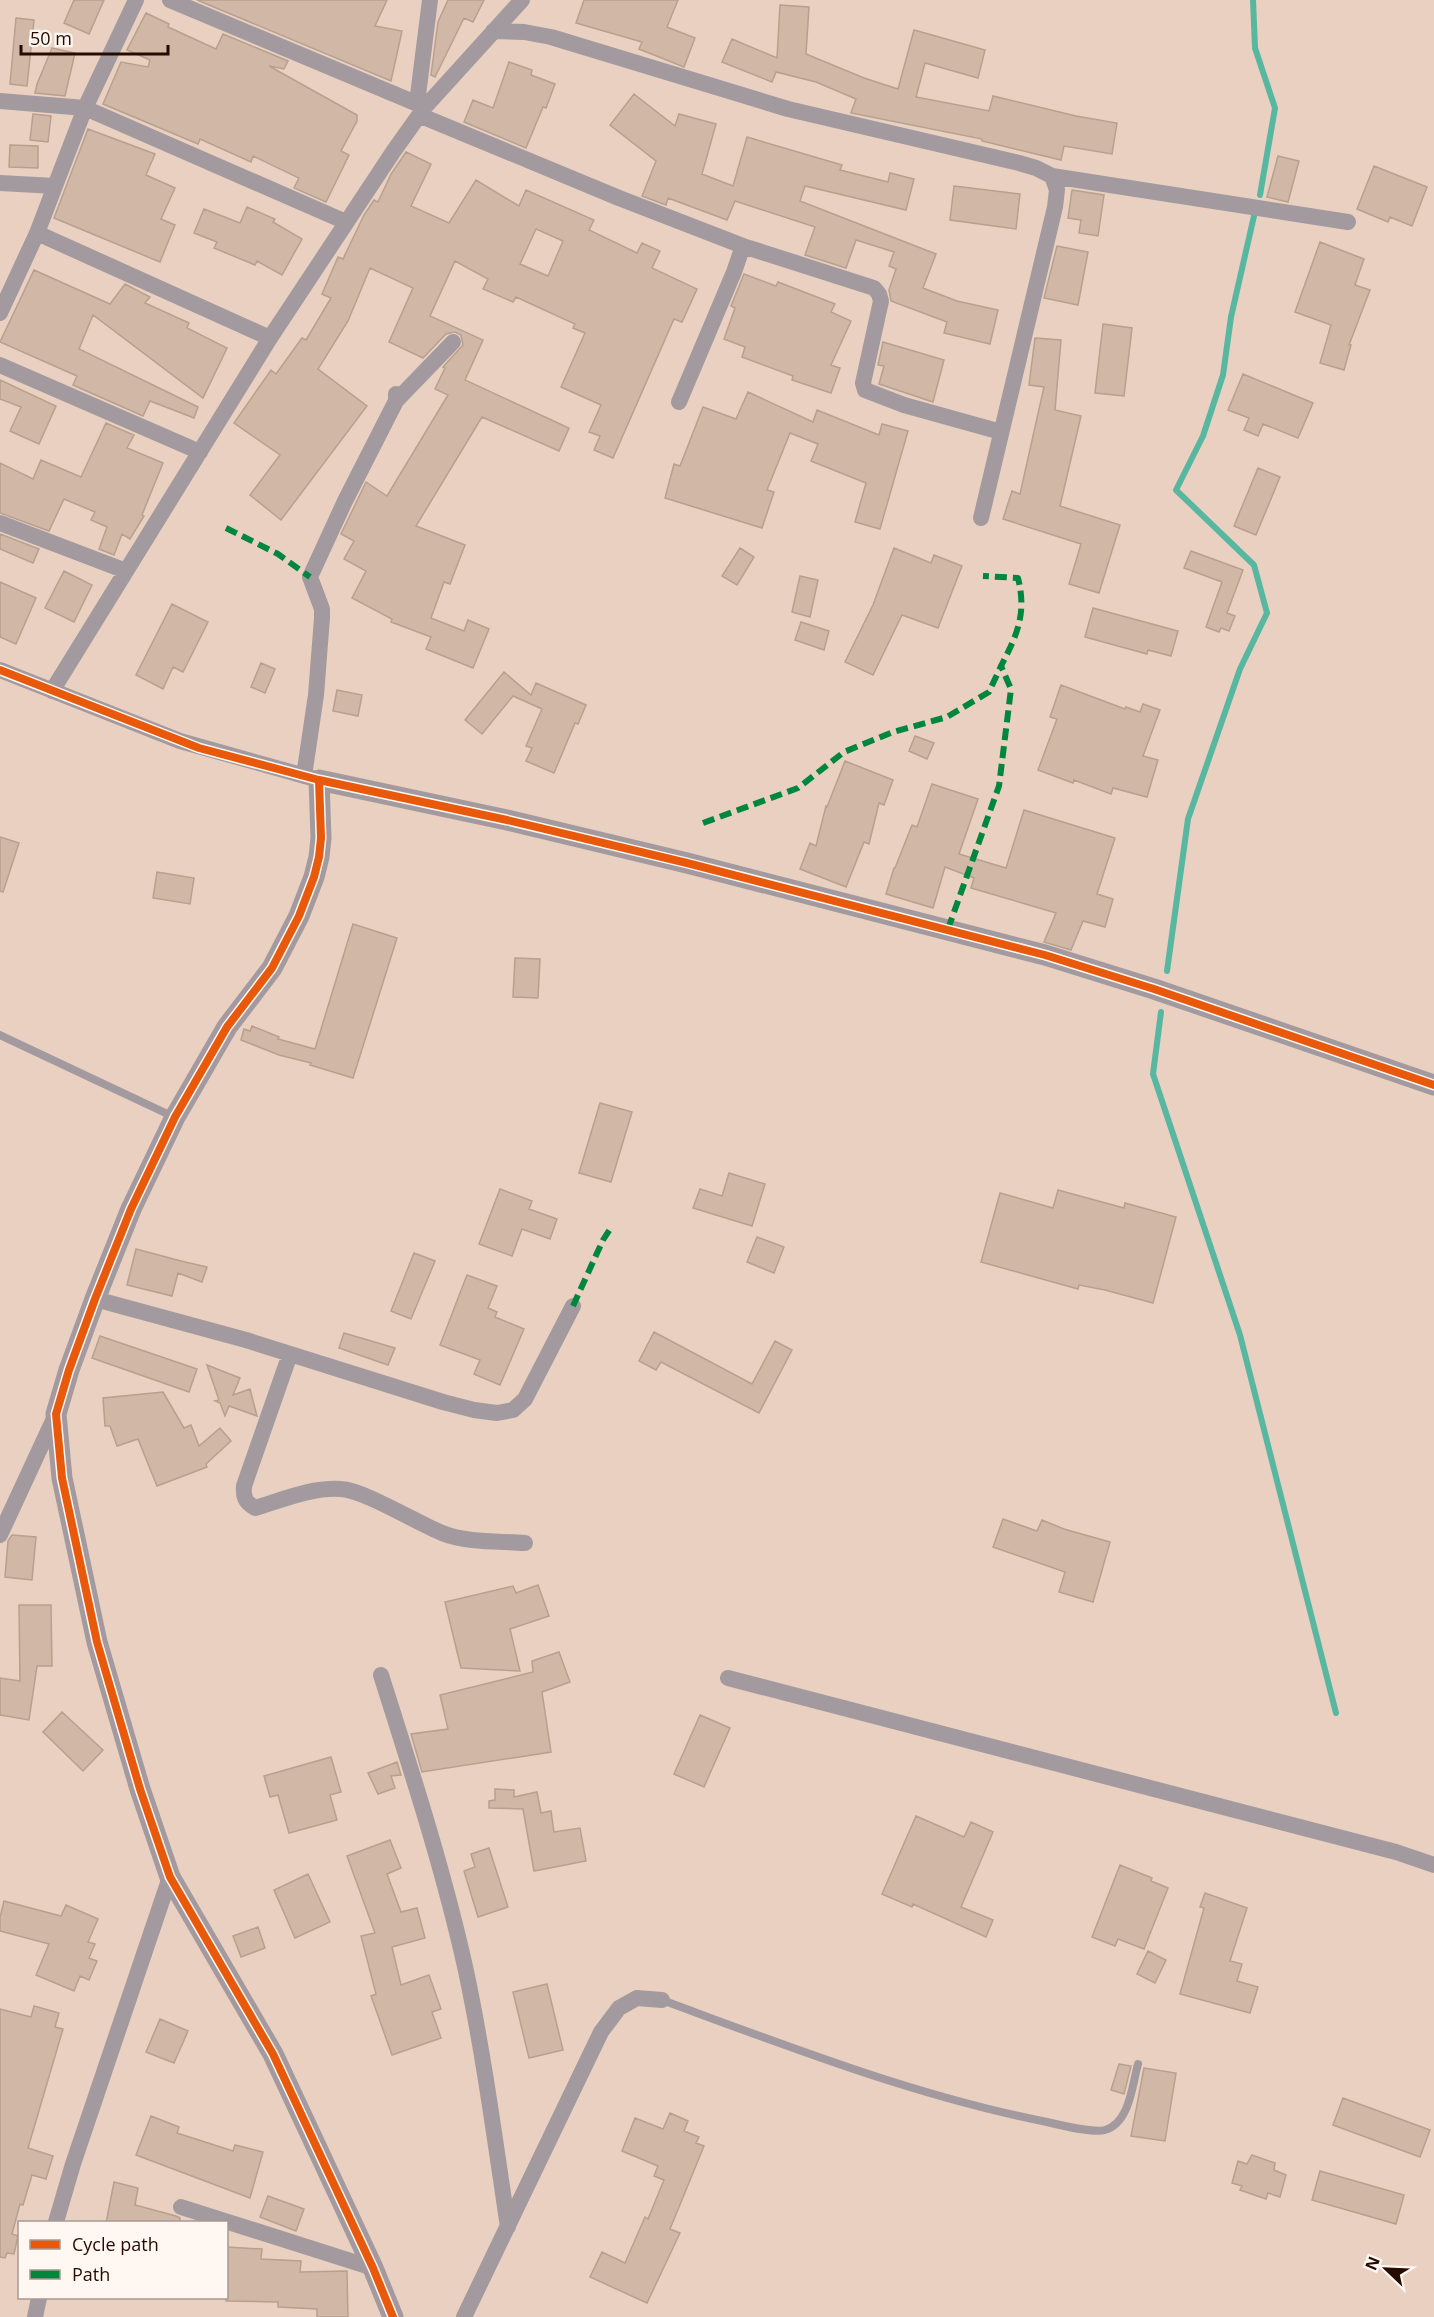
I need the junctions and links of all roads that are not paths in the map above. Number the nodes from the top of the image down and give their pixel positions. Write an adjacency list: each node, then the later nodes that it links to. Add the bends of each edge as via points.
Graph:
1 (136, 0): 8 (street)
2 (170, 0): 9 (street)
3 (430, 0): 9 (street)
4 (516, 6): 5 (street); 6 (street)
5 (493, 31): 6 (street); 9 (street)
6 (524, 32): 10 (street, via 583,46 788,109 1019,163)
7 (0, 101): 8 (street)
8 (86, 108): 12 (street); 13 (street)
9 (420, 108): 13 (street); 16 (street, via 619,198)
10 (1052, 176): 14 (street); 22 (street, via 1057,190 1055,207)
11 (0, 183): 12 (street)
12 (55, 186): 15 (street)
13 (346, 222): 18 (street)
14 (1348, 222)
15 (37, 233): 17 (street); 18 (street)
16 (744, 246): 21 (street); 22 (street, via 874,288 880,301 863,383 865,390)
17 (0, 313)
18 (270, 338): 23 (street)
19 (453, 342): 29 (street, via 396,398 310,577 322,609)
20 (0, 365): 23 (street)
21 (679, 402)
22 (1001, 432): 24 (street)
23 (200, 452): 26 (street)
24 (981, 518)
25 (0, 523): 26 (street)
26 (126, 571): 28 (street)
27 (0, 670): 28 (street)
28 (52, 690): 29 (street, via 180,741)
29 (311, 778): 31 (street, via 676,861 1045,955); 32 (street, via 321,838 314,877 272,968 227,1027)
30 (0, 1035): 32 (lane)
31 (1434, 1085)
32 (175, 1117): 33 (street, via 131,1209)
33 (95, 1299): 35 (street); 36 (street)
34 (573, 1306): 35 (street, via 525,1399 513,1410 497,1413 443,1402)
35 (290, 1354): 38 (street, via 244,1486 243,1496 248,1504 255,1508 324,1489 343,1489 445,1534)
36 (56, 1414): 37 (street); 42 (street, via 62,1478 97,1642)
37 (0, 1535)
38 (525, 1543)
39 (381, 1675): 49 (street, via 423,1807 466,1970)
40 (728, 1678): 41 (street)
41 (1434, 1865)
42 (170, 1877): 46 (street); 50 (street, via 273,2054)
43 (662, 2000): 44 (lane, via 826,2060 1000,2113 1069,2127 1104,2131 1116,2124 1126,2110); 49 (street, via 637,1998 619,2008 602,2032)
44 (1138, 2064)
45 (181, 2207): 47 (street)
46 (57, 2221)
47 (225, 2221)
48 (228, 2222): 50 (street)
49 (508, 2227): 54 (street)
50 (373, 2268): 53 (street)
51 (39, 2299): 52 (street)
52 (35, 2317)
53 (393, 2317)
54 (464, 2317)

